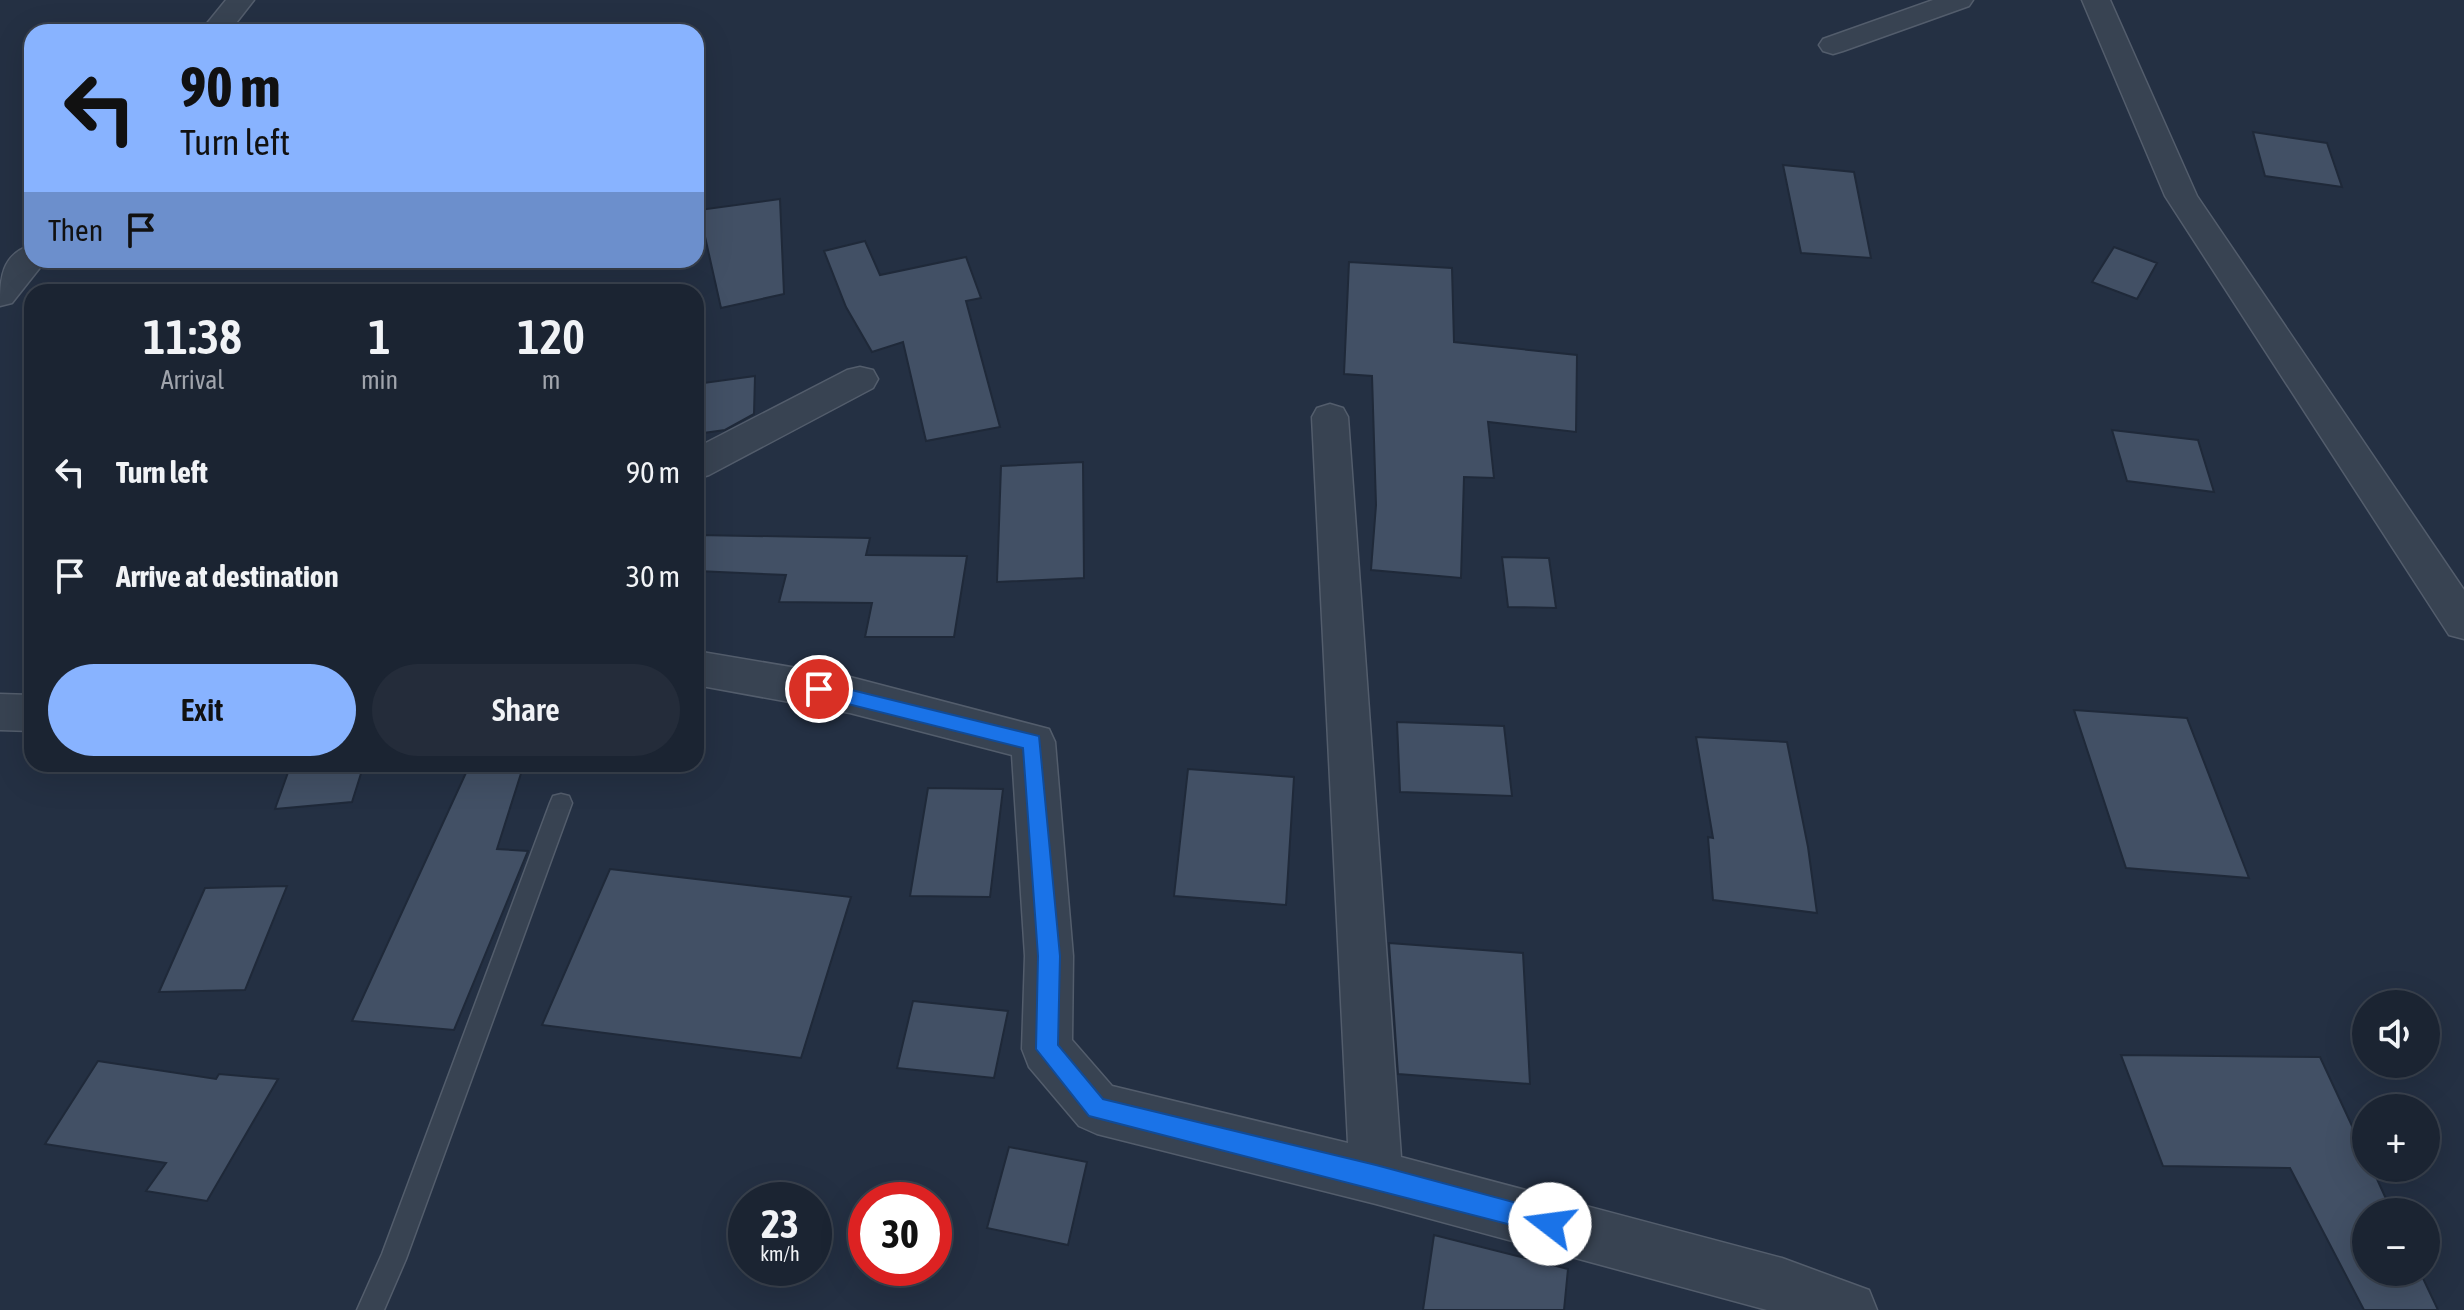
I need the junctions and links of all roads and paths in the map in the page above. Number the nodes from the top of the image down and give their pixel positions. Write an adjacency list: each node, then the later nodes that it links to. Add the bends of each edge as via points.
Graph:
1 (240, 0): 4 (street)
2 (1959, 0): 5 (street)
3 (2096, 0): 11 (street, via 2181,196)
4 (220, 24)
5 (1833, 45)
6 (24, 266): 7 (street)
7 (0, 295)
8 (860, 379): 10 (street)
9 (1330, 417): 16 (street)
10 (704, 461)
11 (2464, 623)
12 (704, 669): 16 (street, via 850,695 1033,742 1049,956 1047,1049 1097,1108)
13 (0, 712): 14 (street)
14 (24, 713)
15 (561, 803): 17 (lane)
16 (1376, 1177): 18 (street, via 1782,1286)
17 (370, 1310)
18 (1849, 1310)

